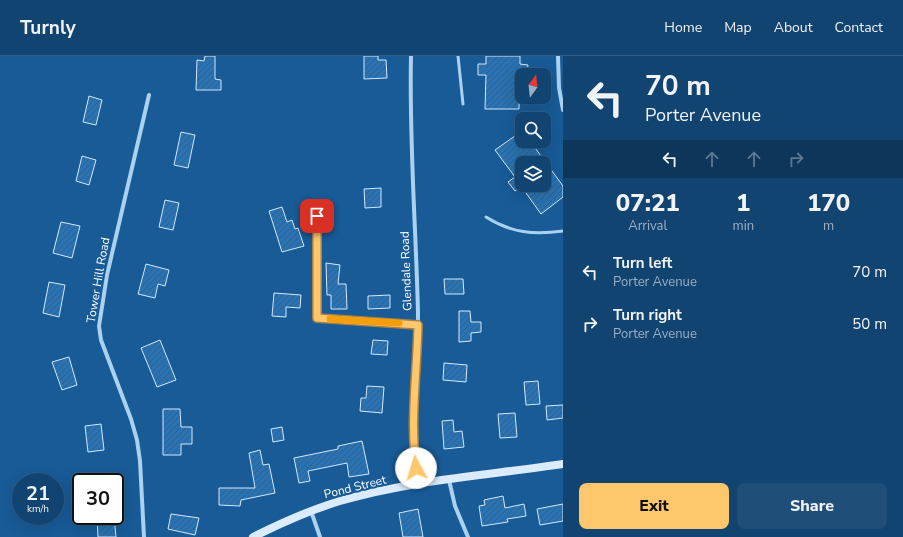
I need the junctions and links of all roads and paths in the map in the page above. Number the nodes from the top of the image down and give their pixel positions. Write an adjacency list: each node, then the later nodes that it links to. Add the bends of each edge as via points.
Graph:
1 (411, 56): 10 (street, Glendale Road, via 410,138)
2 (458, 56): 5 (lane)
3 (558, 56): 6 (street)
4 (149, 95): 15 (street, Tower Hill Road, via 107,275 99,326 101,340 134,429 140,461)
5 (463, 104)
6 (563, 110)
7 (317, 216): 10 (street, via 317,318)
8 (486, 217): 9 (lane, via 520,232)
9 (563, 231)
10 (418, 325): 13 (street, Glendale Road, via 414,445)
11 (563, 464): 12 (main road, Pond Street)
12 (449, 480): 13 (main road, Pond Street); 18 (street, via 455,506)
13 (419, 485): 14 (main road, Pond Street, via 356,497)
14 (311, 511): 16 (main road, Pond Street); 17 (street)
15 (144, 537)
16 (253, 537)
17 (320, 537)
18 (468, 537)

